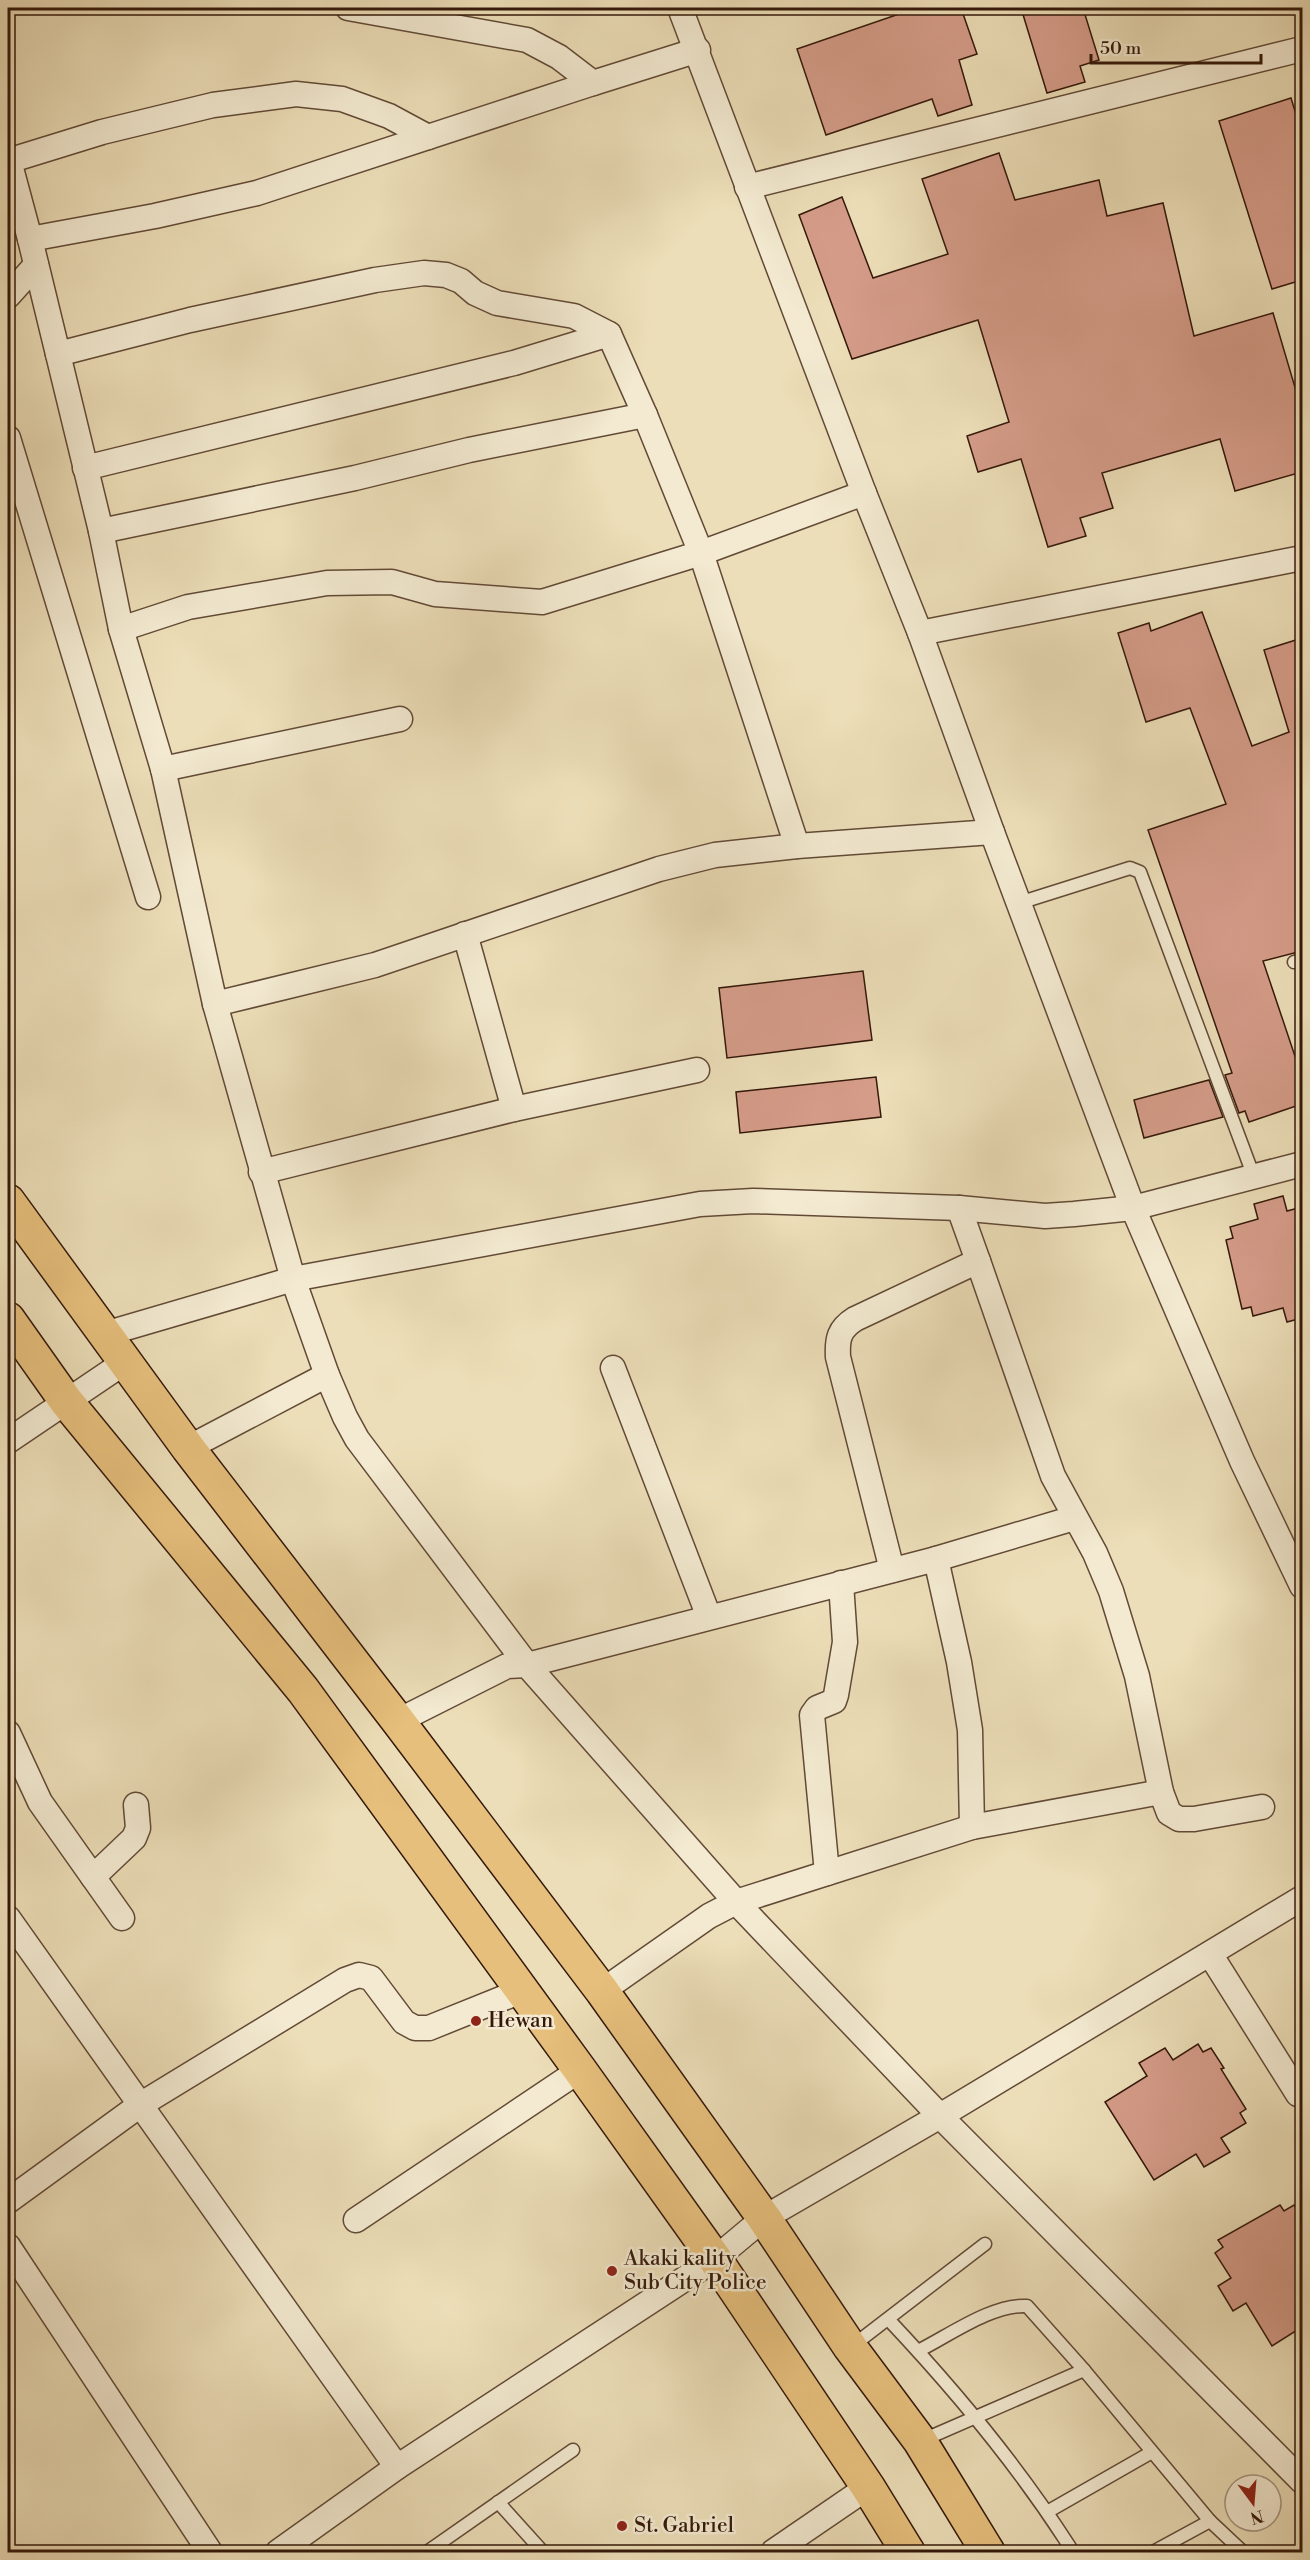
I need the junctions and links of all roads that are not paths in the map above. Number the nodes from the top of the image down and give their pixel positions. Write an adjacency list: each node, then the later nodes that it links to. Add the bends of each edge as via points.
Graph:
1 (348, 8): 3 (street)
2 (680, 8): 5 (street)
3 (431, 16): 6 (street, via 527,40 559,57)
4 (1302, 49): 9 (street)
5 (698, 50): 6 (street); 9 (street)
6 (593, 83): 7 (street)
7 (428, 137): 8 (street, via 389,116 342,99 296,94 213,105); 10 (street, via 257,193)
8 (8, 160): 10 (street)
9 (747, 187): 18 (street)
10 (30, 239): 11 (street)
11 (36, 265): 12 (street); 14 (street)
12 (8, 296)
13 (609, 334): 14 (street, via 574,316 497,303 461,281 424,273 190,320); 15 (street); 17 (street, via 514,363)
14 (58, 354): 17 (street)
15 (645, 415): 19 (street); 20 (street)
16 (8, 438): 28 (street)
17 (86, 468): 19 (street)
18 (864, 493): 20 (street); 23 (street)
19 (101, 531): 22 (street)
20 (701, 553): 22 (street, via 542,602 435,594 392,582 327,583 188,607); 27 (street)
21 (1302, 558): 23 (street)
22 (121, 629): 25 (street)
23 (920, 633): 26 (street)
24 (400, 719): 25 (street)
25 (163, 769): 31 (street)
26 (992, 832): 27 (street); 29 (street)
27 (797, 846): 30 (street, via 715,855 659,869)
28 (148, 897)
29 (1018, 903): 36 (lane, via 1130,868 1140,872); 38 (street)
30 (465, 934): 31 (street, via 375,965); 33 (street)
31 (215, 1004): 35 (street)
32 (697, 1070): 33 (street)
33 (514, 1109): 35 (street)
34 (1302, 1164): 36 (street)
35 (261, 1172): 41 (street)
36 (1254, 1177): 38 (street)
37 (8, 1201): 43 (main road)
38 (1133, 1208): 39 (street, via 1045,1216); 54 (street, via 1206,1380)
39 (959, 1209): 40 (street); 41 (street, via 753,1201 700,1204)
40 (978, 1261): 50 (street, via 1053,1476); 52 (street, via 855,1319 843,1327 837,1341 838,1358)
41 (293, 1278): 43 (street); 46 (street)
42 (8, 1319): 47 (main road)
43 (105, 1334): 44 (main road)
44 (125, 1362): 47 (street); 49 (main road)
45 (613, 1368): 55 (street)
46 (327, 1375): 49 (street); 56 (street, via 357,1439)
47 (66, 1401): 48 (street); 70 (main road, via 303,1690)
48 (8, 1441)
49 (188, 1448): 57 (main road)
50 (1074, 1518): 51 (street); 59 (street, via 1111,1591 1137,1676)
51 (936, 1559): 52 (street); 62 (street, via 970,1730)
52 (892, 1569): 53 (street)
53 (841, 1583): 55 (street); 63 (street, via 845,1641 838,1686 834,1701 812,1714)
54 (1302, 1586)
55 (709, 1617): 56 (street)
56 (527, 1665): 57 (street, via 507,1666); 66 (street)
57 (398, 1721): 71 (main road)
58 (8, 1733): 64 (street, via 40,1802)
59 (1161, 1792): 61 (street, via 1169,1813 1179,1819); 62 (street)
60 (136, 1805): 64 (street, via 138,1828 134,1838)
61 (1262, 1807)
62 (972, 1827): 63 (street)
63 (827, 1873): 66 (street)
64 (93, 1877): 68 (street)
65 (1302, 1898): 69 (street)
66 (736, 1902): 71 (street, via 709,1916); 75 (street)
67 (8, 1918): 74 (street)
68 (122, 1918)
69 (1210, 1954): 73 (street); 75 (street)
70 (521, 1991): 72 (main road); 74 (street, via 429,2028 415,2028 405,2022 371,1978 359,1975)
71 (602, 1991): 77 (main road)
72 (580, 2070): 78 (street); 81 (main road)
73 (1298, 2094)
74 (140, 2105): 76 (street); 90 (street)
75 (940, 2116): 77 (street); 91 (street)
76 (8, 2201)
77 (764, 2218): 81 (street); 83 (main road)
78 (356, 2220)
79 (985, 2244): 82 (lane)
80 (8, 2246): 97 (street)
81 (715, 2259): 90 (street); 92 (main road)
82 (888, 2319): 83 (lane); 84 (lane)
83 (850, 2347): 87 (main road)
84 (918, 2351): 85 (lane, via 996,2311 1011,2305 1027,2306); 86 (lane)
85 (1084, 2370): 86 (lane); 89 (lane)
86 (974, 2418): 87 (lane); 94 (lane)
87 (920, 2441): 103 (main road)
88 (573, 2450): 93 (lane)
89 (1152, 2451): 94 (lane); 95 (lane)
90 (397, 2467): 98 (street)
91 (1302, 2481)
92 (868, 2487): 101 (street); 102 (main road)
93 (498, 2502): 96 (lane); 100 (lane)
94 (1047, 2512): 104 (lane)
95 (1210, 2521): 105 (lane); 106 (lane)
96 (444, 2548): 99 (lane)
97 (210, 2553)
98 (278, 2553)
99 (427, 2553)
100 (543, 2553)
101 (773, 2553)
102 (908, 2553)
103 (988, 2553)
104 (1073, 2553)
105 (1153, 2553)
106 (1243, 2553)

